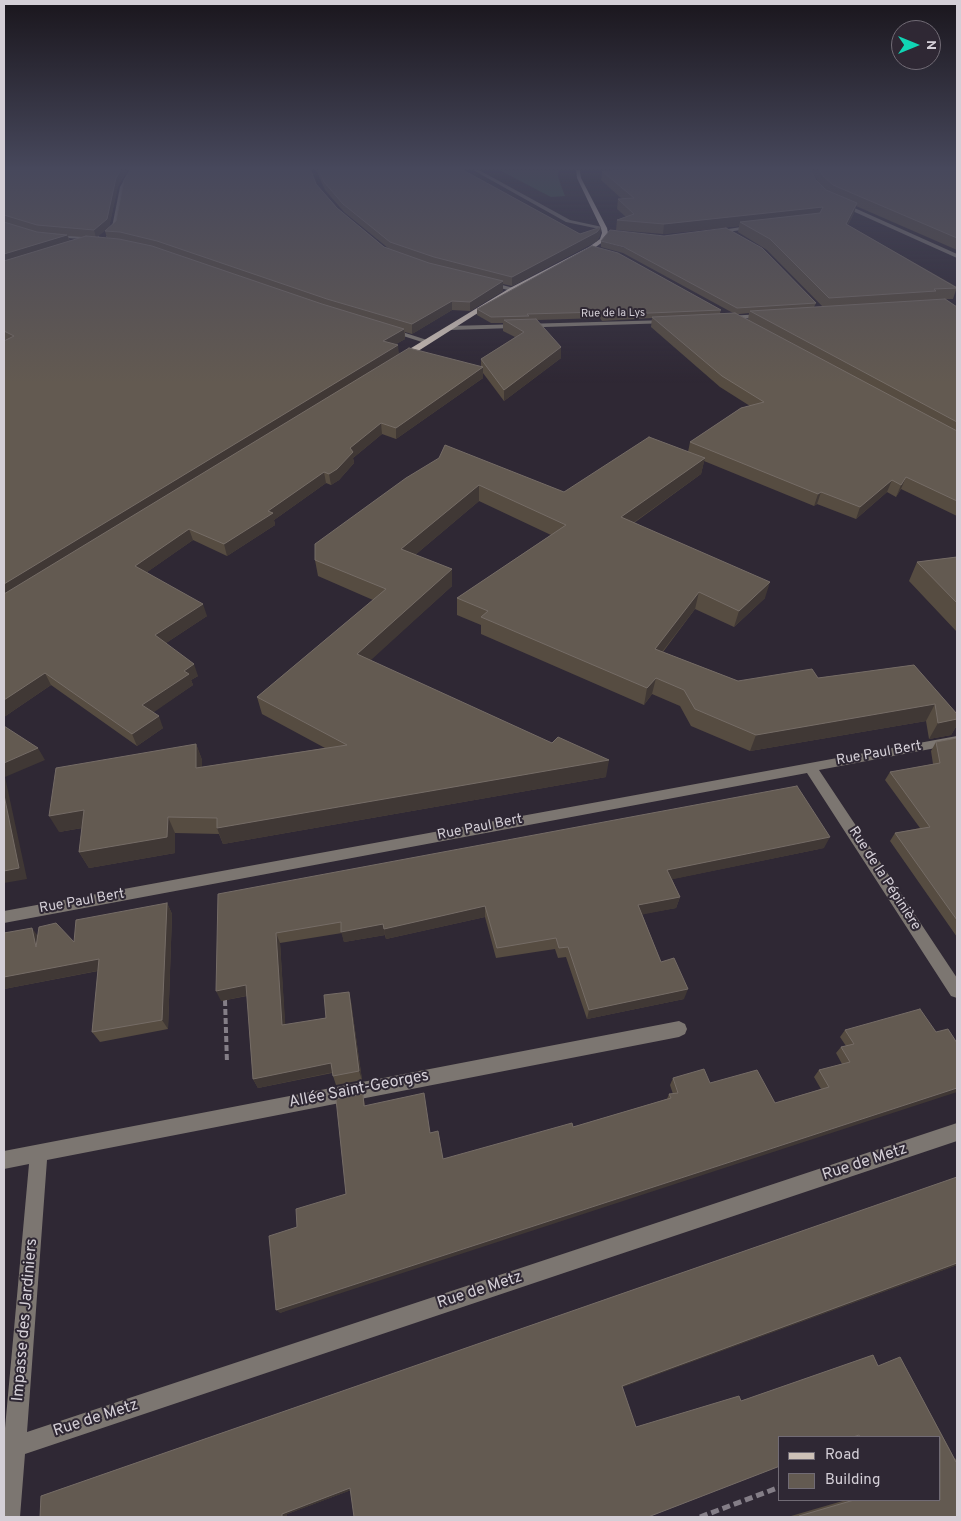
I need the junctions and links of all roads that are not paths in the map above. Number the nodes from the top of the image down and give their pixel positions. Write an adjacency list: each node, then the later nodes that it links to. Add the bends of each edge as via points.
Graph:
1 (93, 241): 2 (street)
2 (115, 241)
3 (601, 241): 7 (main road, via 595,249)
4 (924, 241): 5 (street)
5 (957, 256)
6 (478, 281): 7 (street)
7 (512, 289): 13 (main road)
8 (774, 315): 10 (street)
9 (718, 316): 10 (street)
10 (729, 318): 12 (street)
11 (677, 322): 13 (street, Rue de la Lys)
12 (742, 325)
13 (450, 328): 15 (main road)
14 (384, 329): 15 (street)
15 (428, 342): 16 (main road)
16 (394, 362)
17 (957, 740): 18 (street, Rue Paul Bert)
18 (810, 767): 19 (street, Rue Paul Bert); 20 (street, Rue de la Pépinière)
19 (4, 917)
20 (957, 991)
21 (679, 1029): 23 (street, Allée Saint-Georges)
22 (957, 1132): 25 (street, Rue de Metz)
23 (39, 1152): 24 (street, Allée Saint-Georges); 25 (street, Impasse des Jardiniers)
24 (4, 1160)
25 (10, 1447): 26 (street, Impasse des Jardiniers)
26 (9, 1517)

